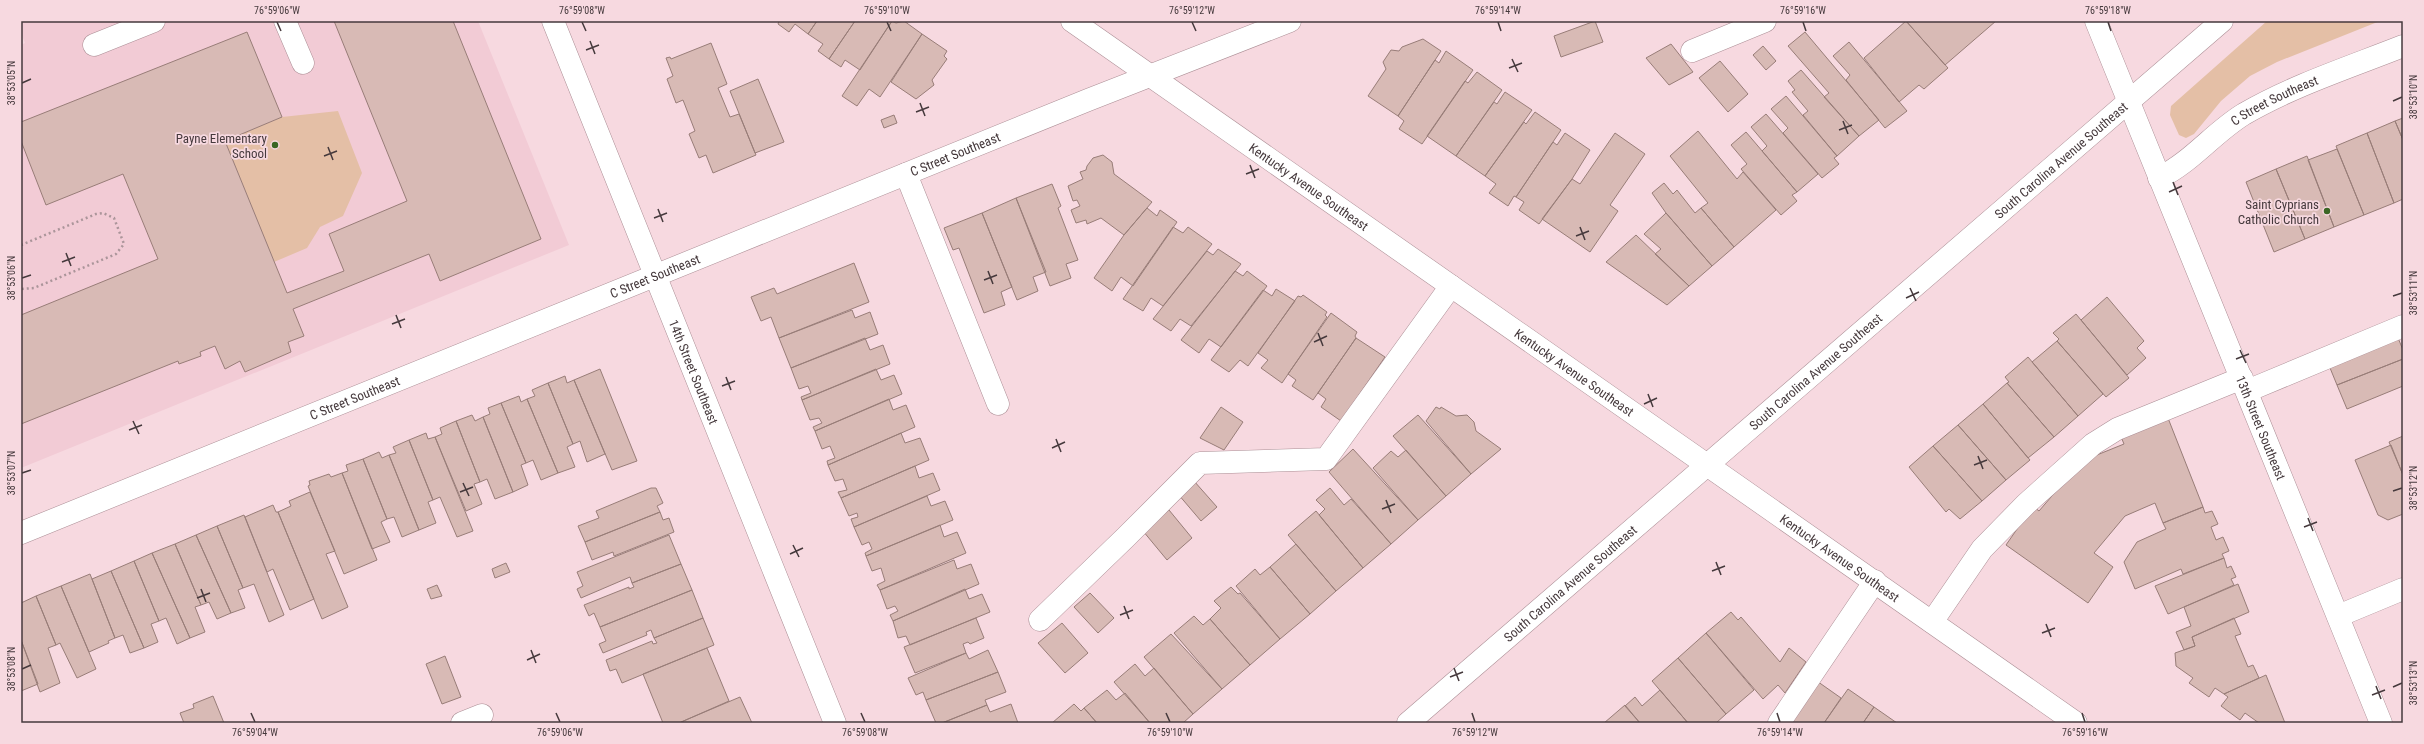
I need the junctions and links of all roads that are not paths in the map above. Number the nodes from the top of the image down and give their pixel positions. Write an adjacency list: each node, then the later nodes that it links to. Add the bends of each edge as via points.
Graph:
1 (154, 21): 9 (street)
2 (285, 21): 12 (street)
3 (553, 21): 17 (street, 14th Street Southeast)
4 (1072, 21): 13 (street, Kentucky Avenue Southeast)
5 (1290, 21): 13 (street, C Street Southeast)
6 (1765, 21): 11 (street)
7 (2096, 21): 14 (street, 13th Street Southeast)
8 (2222, 21): 14 (street, South Carolina Avenue Southeast)
9 (94, 45)
10 (2403, 46): 16 (street, C Street Southeast, via 2242,115 2176,170)
11 (1692, 51)
12 (303, 63)
13 (1151, 76): 15 (street, C Street Southeast); 18 (street, Kentucky Avenue Southeast)
14 (2129, 102): 16 (street, 13th Street Southeast); 22 (street, South Carolina Avenue Southeast)
15 (906, 174): 17 (street, C Street Southeast); 21 (street)
16 (2159, 178): 20 (street, 13th Street Southeast)
17 (657, 277): 23 (street, C Street Southeast); 31 (street, 14th Street Southeast)
18 (1451, 286): 22 (street, Kentucky Avenue Southeast); 27 (street, via 1326,459 1200,463)
19 (2403, 326): 20 (street)
20 (2244, 384): 26 (street, 13th Street Southeast); 28 (street, via 2117,429 2093,444 1987,543)
21 (998, 404)
22 (1707, 466): 24 (street, Kentucky Avenue Southeast); 32 (street, South Carolina Avenue Southeast)
23 (21, 533)
24 (1875, 581): 28 (street, Kentucky Avenue Southeast); 33 (street)
25 (2403, 589): 26 (street)
26 (2338, 616): 35 (street, 13th Street Southeast)
27 (1040, 620)
28 (1932, 622): 34 (street, Kentucky Avenue Southeast)
29 (482, 715): 30 (street)
30 (462, 723)
31 (835, 723)
32 (1408, 723)
33 (1779, 723)
34 (2076, 723)
35 (2381, 723)

